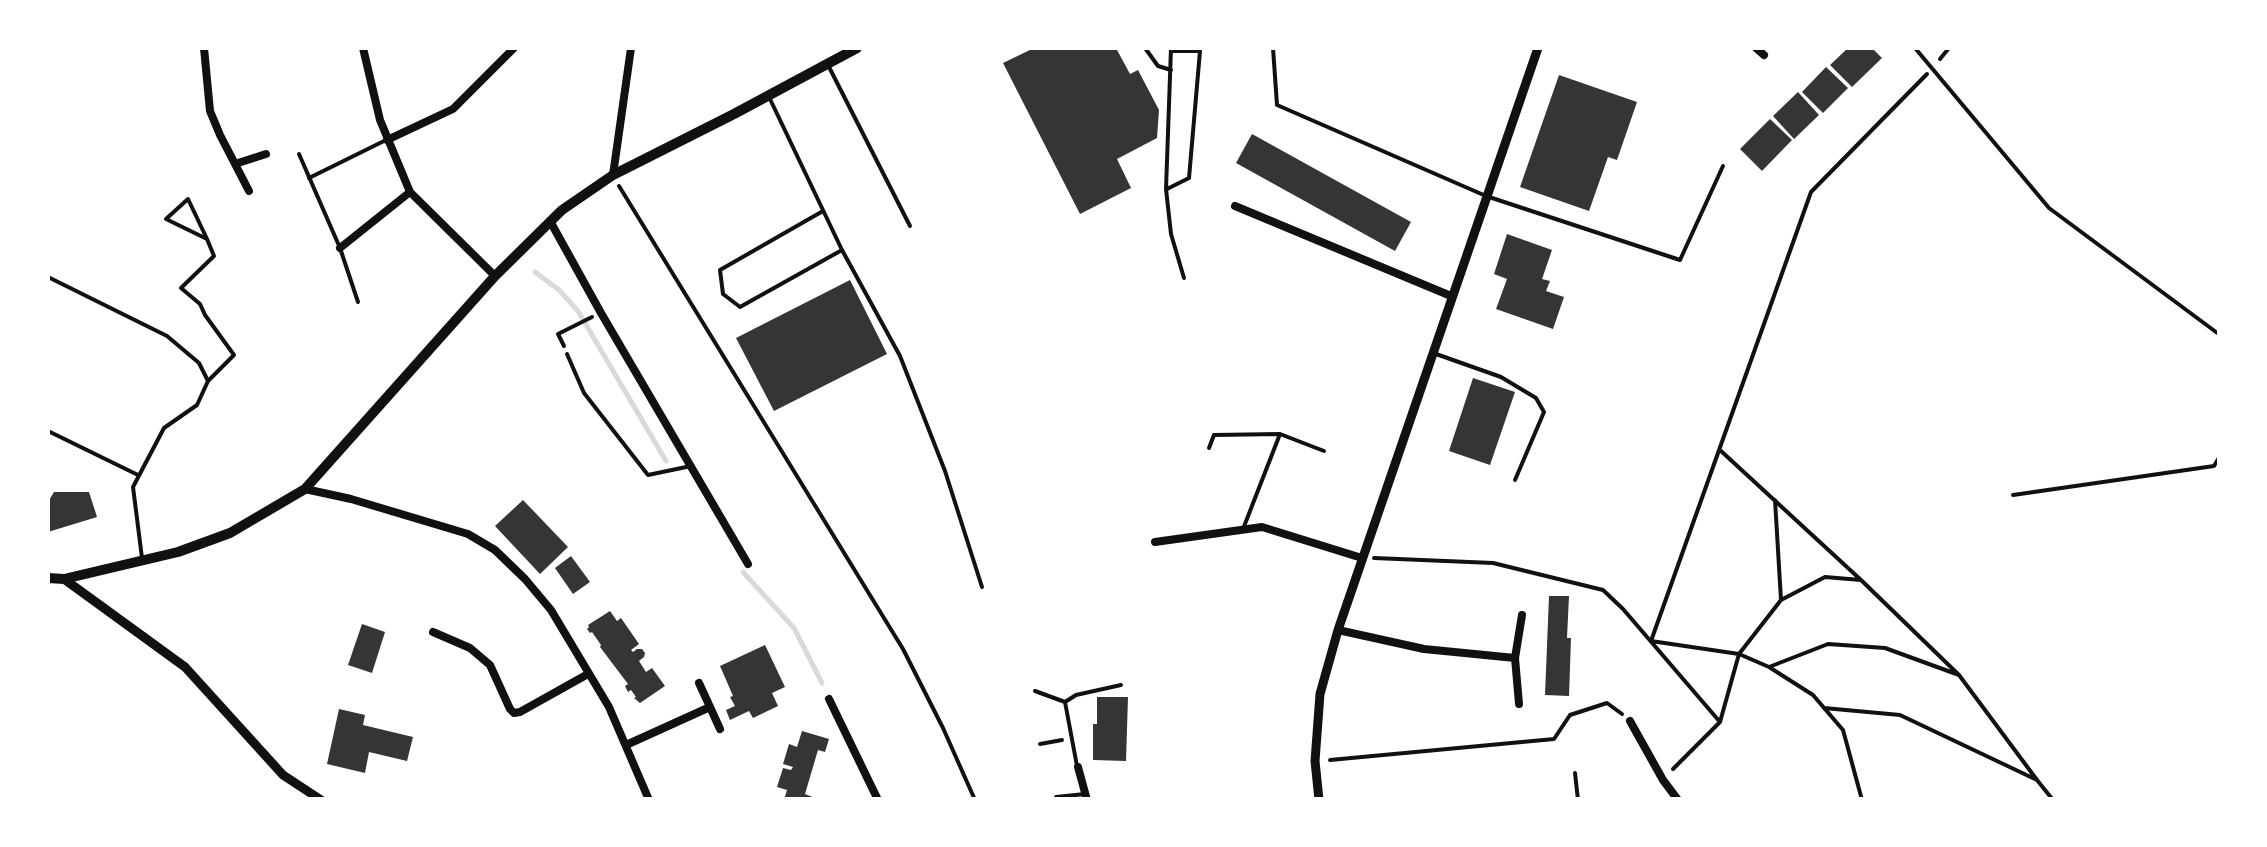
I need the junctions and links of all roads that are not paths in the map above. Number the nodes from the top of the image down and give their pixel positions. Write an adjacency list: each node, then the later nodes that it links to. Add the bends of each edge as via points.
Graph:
1 (204, 48): 20 (street, via 210,111)
2 (363, 48): 17 (street)
3 (514, 48): 17 (street, via 453,109)
4 (631, 48): 22 (street)
5 (856, 48): 14 (main road)
6 (1145, 48): 15 (lane, via 1158,66)
7 (1273, 48): 27 (lane, via 1276,106)
8 (1538, 48): 27 (street)
9 (1756, 48): 13 (street)
10 (1915, 48): 40 (lane, via 2050,208)
11 (1171, 49): 12 (lane); 15 (lane)
12 (1200, 49): 24 (lane, via 1189,178)
13 (1764, 55)
14 (827, 63): 16 (main road); 31 (lane)
15 (1171, 70): 24 (lane)
16 (768, 95): 22 (main road); 29 (lane)
17 (387, 140): 23 (lane); 26 (street)
18 (266, 154): 20 (street)
19 (299, 154): 23 (lane)
20 (235, 164): 25 (street)
21 (1723, 166): 27 (lane, via 1680,260)
22 (612, 175): 30 (main road)
23 (309, 178): 33 (lane)
24 (1166, 190): 37 (lane)
25 (249, 191)
26 (410, 192): 33 (street); 35 (street)
27 (1486, 196): 38 (street)
28 (1235, 206): 38 (street)
29 (824, 211): 34 (lane); 34 (lane, via 720,270 723,294 740,307)
30 (550, 222): 35 (main road); 49 (street)
31 (910, 226)
32 (206, 239): 32 (lane, via 180,226 166,219 188,199); 43 (lane, via 214,256 181,288 200,304 234,356)
33 (340, 248): 39 (lane)
34 (842, 250): 61 (lane, via 900,356)
35 (496, 276): 52 (main road)
36 (48, 277): 43 (lane, via 166,336 200,362)
37 (1184, 278)
38 (1451, 296): 41 (street)
39 (358, 302)
40 (2220, 335)
41 (1432, 352): 51 (lane, via 1502,377 1536,398 1544,412); 56 (street)
42 (567, 354): 49 (lane, via 584,392 648,475)
43 (208, 381): 50 (lane, via 197,405 164,428)
44 (48, 431): 50 (lane)
45 (1280, 434): 46 (lane, via 1214,435); 47 (lane); 54 (lane)
46 (1209, 448)
47 (1324, 452)
48 (2220, 456): 53 (lane, via 2214,466)
49 (692, 466): 58 (street)
50 (138, 475): 57 (lane, via 132,488)
51 (1515, 480)
52 (305, 489): 57 (main road, via 230,533); 66 (street, via 468,534 495,550 551,610)
53 (2013, 495)
54 (1244, 529): 55 (street); 56 (street, via 1262,526)
55 (1156, 542)
56 (1362, 558): 63 (street)
57 (143, 560): 60 (main road)
58 (748, 564)
59 (48, 578): 60 (main road)
60 (64, 579): 81 (street, via 185,667 283,775)
61 (982, 587)
62 (1522, 615): 65 (street)
63 (1338, 630): 65 (street, via 1424,649); 84 (street, via 1320,694)
64 (432, 632): 66 (street, via 490,665 514,713)
65 (1515, 658): 72 (street)
66 (588, 674): 76 (street)
67 (699, 683): 73 (street)
68 (1121, 685): 71 (lane)
69 (1036, 692): 71 (lane)
70 (829, 698): 83 (street)
71 (1065, 702): 77 (lane)
72 (1519, 704)
73 (710, 708): 75 (street); 76 (street)
74 (1630, 721): 86 (street)
75 (720, 729)
76 (626, 745): 82 (street)
77 (1078, 767): 79 (street)
78 (1575, 773): 85 (lane)
79 (1086, 797): 80 (lane)
80 (1056, 798)
81 (320, 799)
82 (648, 800)
83 (878, 800)
84 (1319, 800)
85 (1578, 800)
86 (1678, 800)

